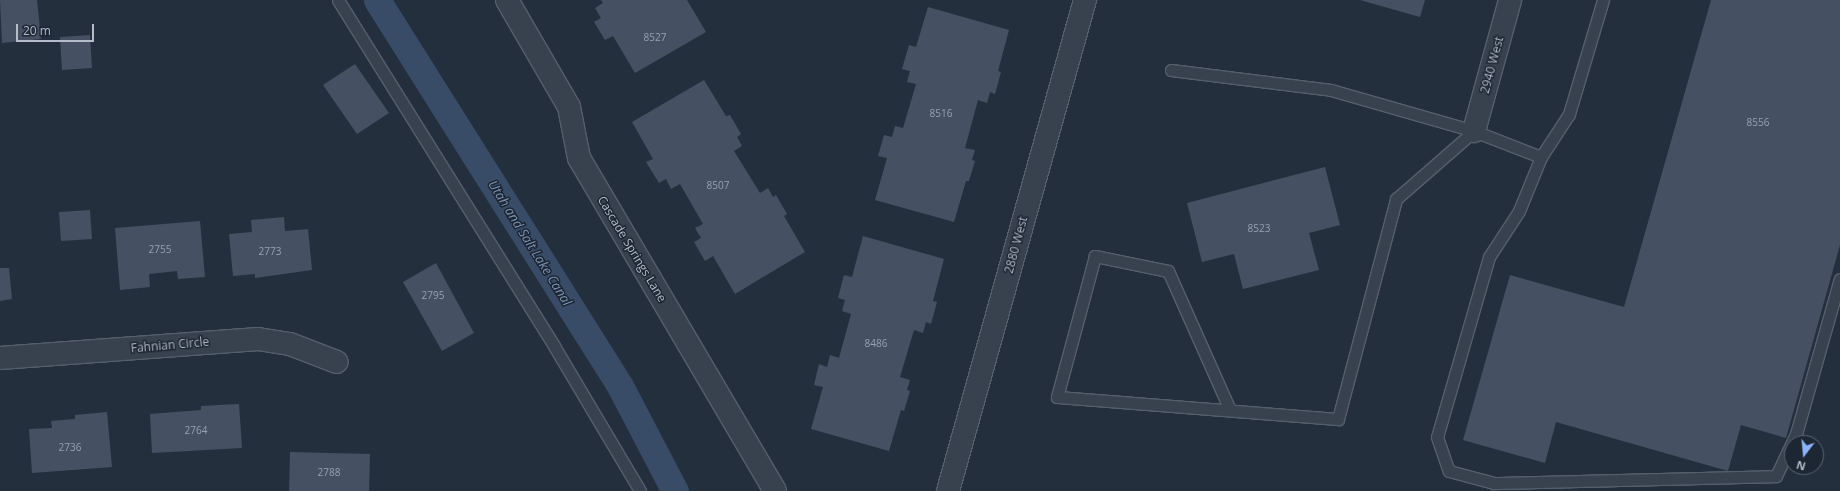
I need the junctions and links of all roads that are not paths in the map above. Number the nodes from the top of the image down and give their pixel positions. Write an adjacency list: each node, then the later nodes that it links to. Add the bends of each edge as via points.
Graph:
1 (338, 0): 13 (lane, via 554,346)
2 (507, 0): 14 (street, Cascade Springs Lane, via 570,107 579,158)
3 (1085, 0): 15 (street, 2880 West)
4 (1510, 0): 7 (street, 2940 West)
5 (1602, 0): 8 (lane, via 1569,114)
6 (1171, 70): 7 (lane, via 1331,90)
7 (1474, 131): 8 (lane); 12 (lane, via 1396,199 1338,418)
8 (1541, 157): 9 (lane, via 1520,211 1489,257 1437,437 1449,470 1494,482 1776,476 1796,434)
9 (1840, 279)
10 (0, 358): 11 (street, Fahnian Circle, via 258,339 290,344)
11 (337, 362)
12 (1230, 410): 12 (lane, via 1057,397 1095,256 1168,271)
13 (640, 491)
14 (775, 491)
15 (948, 491)

